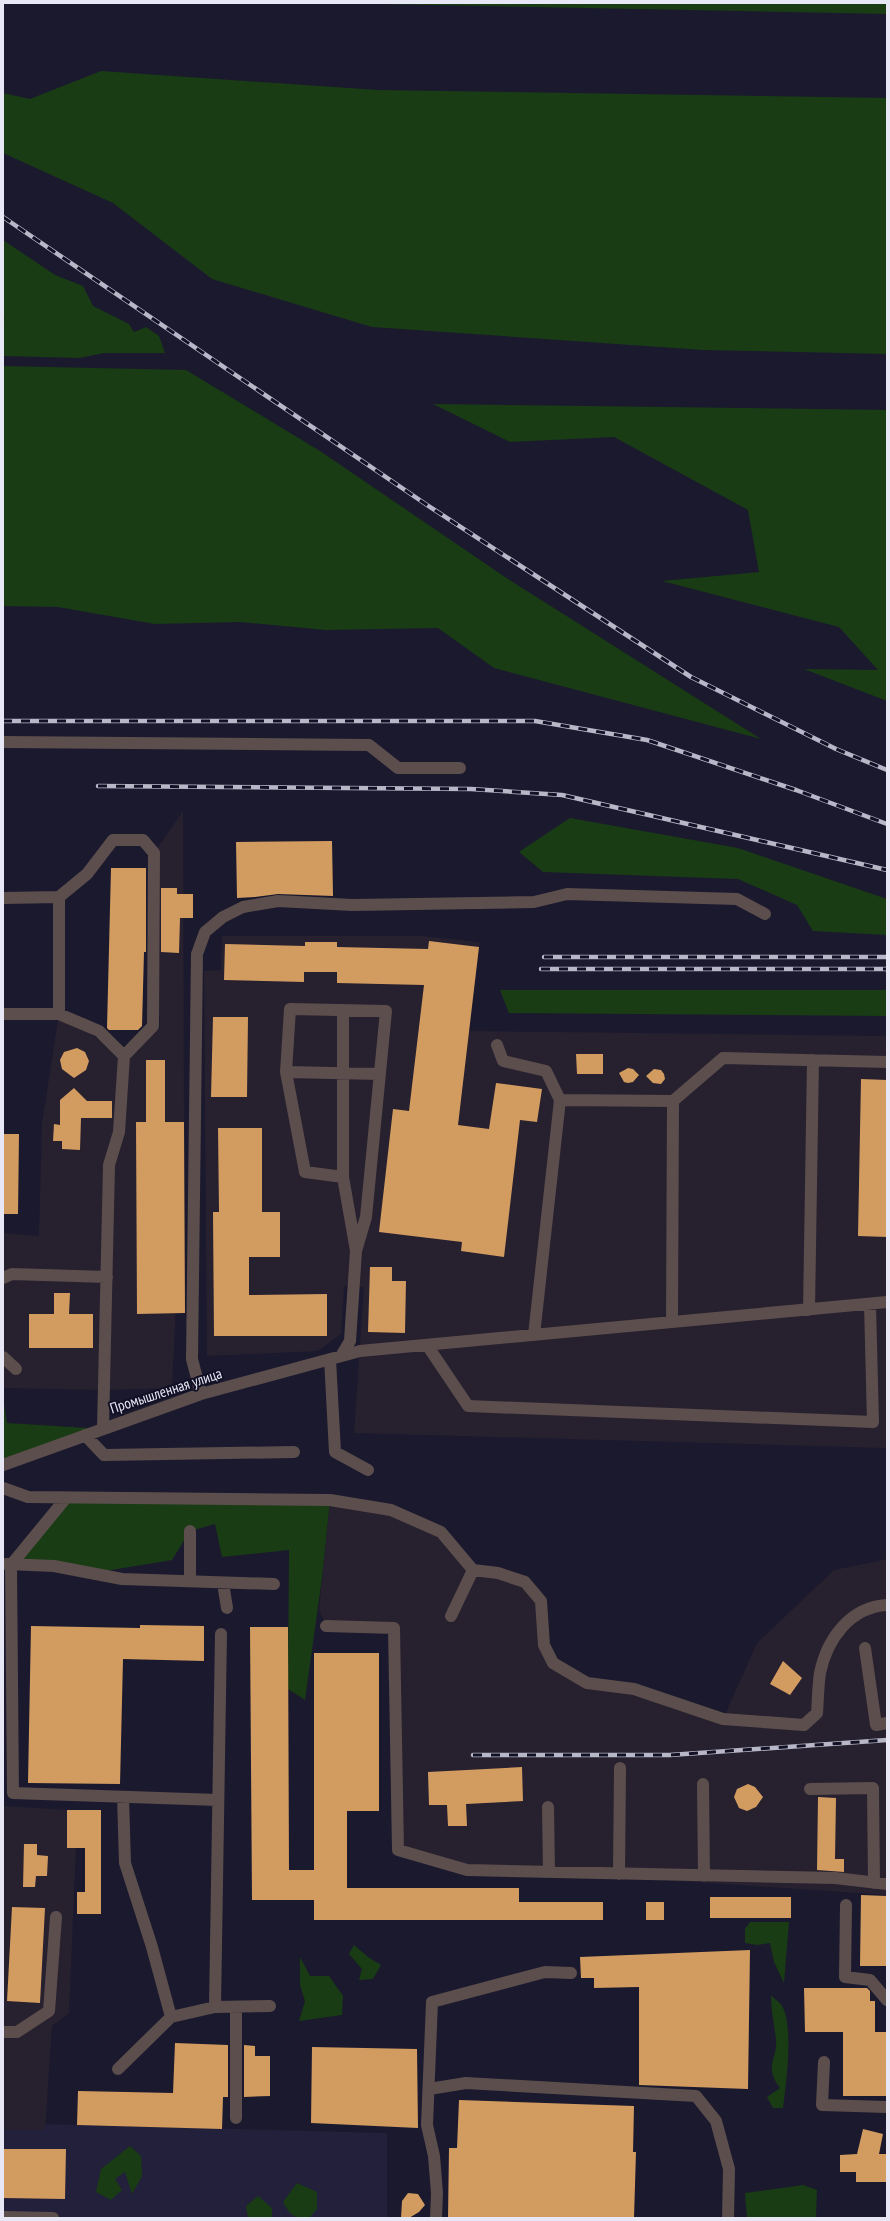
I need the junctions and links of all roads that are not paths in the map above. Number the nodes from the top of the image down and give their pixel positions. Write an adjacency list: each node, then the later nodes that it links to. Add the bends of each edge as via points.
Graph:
1 (3, 742): 2 (street, via 369,745 398,768)
2 (460, 768)
3 (59, 897): 4 (street); 8 (street); 10 (street, via 87,874 113,840 143,840 154,853 152,1026)
4 (3, 898)
5 (765, 914): 31 (street, via 737,899 567,894 534,902 352,905 278,901 243,907 222,916 205,932 197,954 192,1359)
6 (343, 1010): 13 (street, via 290,1009); 14 (street); 15 (street, via 386,1010)
7 (3, 1014): 8 (street)
8 (59, 1014): 10 (street, via 99,1031)
9 (497, 1045): 16 (street, via 503,1061 546,1071)
10 (124, 1056): 20 (street, via 119,1132 109,1165)
11 (813, 1060): 12 (street); 17 (street, via 723,1058); 24 (street)
12 (887, 1062)
13 (286, 1072): 14 (street); 18 (street, via 305,1172)
14 (343, 1073): 15 (street); 18 (street)
15 (380, 1074): 19 (street, via 366,1217)
16 (560, 1100): 17 (street); 26 (street)
17 (673, 1101): 25 (street)
18 (343, 1177): 19 (street)
19 (356, 1251): 29 (street, via 350,1341)
20 (107, 1277): 21 (street, via 12,1274); 32 (street)
21 (3, 1278)
22 (887, 1302): 23 (street, Промышленная улица)
23 (870, 1304): 24 (street, Промышленная улица); 27 (street, via 873,1422 468,1406)
24 (809, 1310): 25 (street, Промышленная улица)
25 (672, 1322): 26 (street, Промышленная улица)
26 (534, 1335): 27 (street, Промышленная улица)
27 (427, 1345): 29 (street, Промышленная улица, via 360,1351)
28 (3, 1357): 30 (street)
29 (335, 1357): 31 (street, Промышленная улица); 36 (street, via 335,1452)
30 (16, 1369)
31 (201, 1394): 32 (street, Промышленная улица)
32 (103, 1429): 33 (street, Промышленная улица)
33 (85, 1435): 34 (street, via 104,1455); 35 (street, Промышленная улица)
34 (294, 1452)
35 (3, 1464)
36 (368, 1470)
37 (3, 1488): 38 (street, via 28,1497)
38 (66, 1498): 40 (street); 41 (street, via 330,1500 391,1510 441,1532)
39 (190, 1531): 42 (street)
40 (7, 1564): 42 (street, via 54,1566 122,1578); 55 (street, via 13,1793)
41 (473, 1570): 45 (street, via 498,1573 526,1582 541,1601 544,1646 553,1663 588,1682 634,1689 723,1719 804,1725 817,1713 820,1673 832,1637 857,1613); 47 (street)
42 (190, 1582): 43 (street)
43 (223, 1583): 44 (street); 46 (street)
44 (274, 1584)
45 (887, 1605)
46 (227, 1608)
47 (451, 1616)
48 (326, 1626): 58 (street, via 394,1628 398,1850 466,1870)
49 (221, 1634): 56 (street)
50 (865, 1648): 51 (street, via 876,1725)
51 (887, 1723)
52 (620, 1768): 59 (street)
53 (703, 1784): 60 (street)
54 (810, 1789): 61 (street, via 873,1788)
55 (123, 1797): 56 (street); 70 (street, via 126,1863)
56 (218, 1800): 68 (street)
57 (548, 1807): 58 (street)
58 (549, 1872): 59 (street)
59 (619, 1874): 60 (street)
60 (704, 1876): 61 (street, via 835,1878)
61 (874, 1883): 62 (street)
62 (887, 1884)
63 (846, 1905): 66 (street, via 845,1977 870,1980)
64 (56, 1917): 71 (street, via 49,2011 17,2032)
65 (571, 1973): 74 (street, via 545,1972 432,2002)
66 (887, 2000)
67 (270, 2006): 69 (street)
68 (215, 2007): 69 (street); 70 (street)
69 (236, 2007): 76 (street)
70 (171, 2017): 73 (street)
71 (3, 2032)
72 (824, 2062): 75 (street, via 822,2105)
73 (118, 2069)
74 (428, 2089): 79 (street, via 427,2126 434,2156); 80 (street, via 466,2083 696,2096 716,2122 729,2169)
75 (887, 2107)
76 (236, 2118)
77 (3, 2217): 78 (street)
78 (53, 2218)
79 (436, 2218)
80 (728, 2218)

